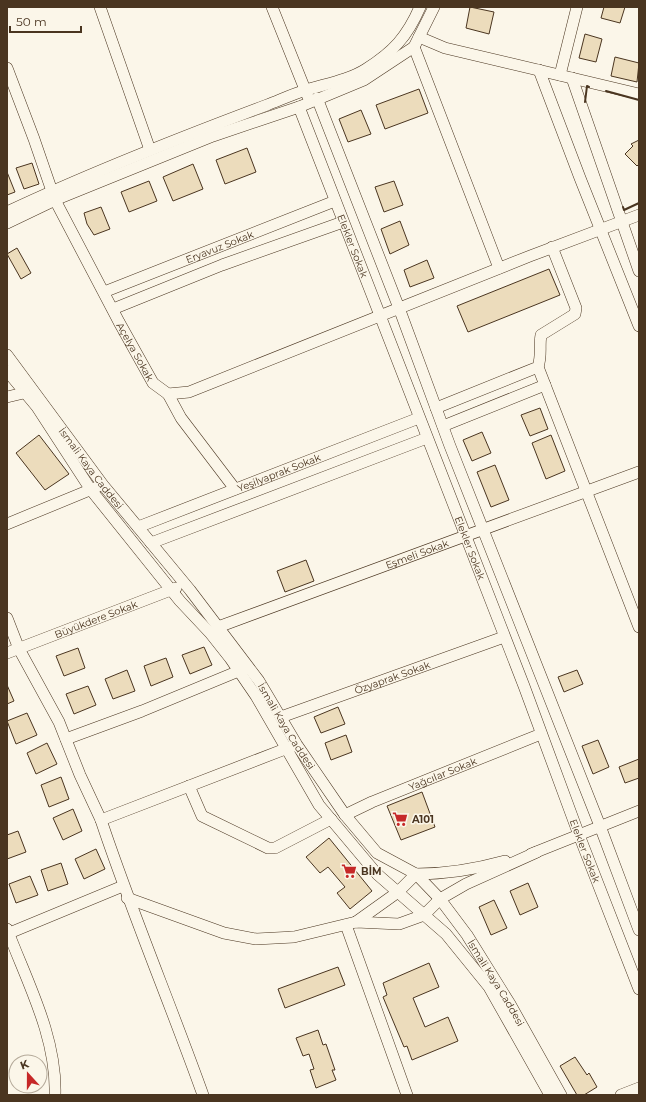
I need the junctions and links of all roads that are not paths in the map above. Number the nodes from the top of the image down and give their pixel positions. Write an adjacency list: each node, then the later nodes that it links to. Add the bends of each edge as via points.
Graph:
1 (100, 7): 16 (street)
2 (272, 7): 11 (street, Elekler Sokak)
3 (420, 7): 11 (street, via 405,36 393,49 365,70)
4 (434, 7): 6 (street)
5 (577, 7): 9 (street)
6 (416, 42): 8 (street); 14 (street, via 364,80); 26 (street)
7 (7, 68): 13 (street, Açelya Sokak)
8 (540, 70): 9 (street); 24 (street)
9 (560, 75): 10 (street)
10 (572, 78): 12 (street); 22 (street)
11 (305, 90): 14 (street, Elekler Sokak); 16 (street)
12 (639, 94)
13 (12, 97): 17 (street, Açelya Sokak)
14 (313, 100): 15 (street); 29 (street, Elekler Sokak)
15 (299, 107): 17 (street); 18 (street, Elekler Sokak)
16 (150, 150): 17 (street)
17 (53, 195): 19 (street); 23 (street); 28 (street, Açelya Sokak)
18 (335, 201): 21 (street, Elekler Sokak); 28 (street, Eryavuz Sokak)
19 (7, 212)
20 (639, 215): 22 (street)
21 (343, 222): 30 (street, Eryavuz Sokak, via 222,265); 31 (street, Elekler Sokak)
22 (622, 222): 24 (street); 27 (street)
23 (7, 223)
24 (600, 230): 25 (street); 32 (street)
25 (552, 247): 26 (street); 34 (street, via 576,308 574,314 541,335 541,359)
26 (499, 268): 29 (street)
27 (639, 271)
28 (104, 292): 30 (street, Açelya Sokak)
29 (399, 308): 31 (street); 40 (street, Elekler Sokak)
30 (113, 309): 38 (street, Açelya Sokak, via 153,383)
31 (379, 316): 38 (street, via 189,392); 41 (street, Elekler Sokak)
32 (639, 326)
33 (7, 355): 37 (street, İsmali Kaya Caddesi)
34 (538, 367): 36 (street); 40 (street)
35 (7, 371): 37 (street)
36 (546, 385): 42 (street); 48 (street)
37 (29, 392): 39 (street); 45 (street, İsmali Kaya Caddesi); 47 (street)
38 (168, 394): 46 (street, Açelya Sokak, via 181,418)
39 (7, 397)
40 (436, 408): 42 (street, Elekler Sokak)
41 (419, 418): 43 (street, Elekler Sokak); 46 (street, Yeşilyaprak Sokak)
42 (443, 426): 51 (street, Elekler Sokak)
43 (427, 438): 52 (street, Elekler Sokak); 53 (street)
44 (639, 472): 48 (street, Eşmeli Sokak)
45 (103, 485): 47 (street); 50 (street, İsmali Kaya Caddesi)
46 (235, 489): 50 (street, Yeşilyaprak Sokak)
47 (91, 490): 49 (street); 55 (street)
48 (587, 492): 51 (street, Eşmeli Sokak); 58 (street)
49 (7, 524)
50 (138, 527): 53 (street, İsmali Kaya Caddesi)
51 (484, 530): 52 (street, Eşmeli Sokak); 73 (street, Elekler Sokak)
52 (464, 536): 57 (street, Eşmeli Sokak); 59 (street, Elekler Sokak)
53 (151, 543): 54 (street, İsmali Kaya Caddesi)
54 (185, 584): 55 (street, Büyükdere Sokak); 57 (street, İsmali Kaya Caddesi)
55 (171, 590): 60 (street, Büyükdere Sokak); 62 (street)
56 (7, 618): 60 (street)
57 (218, 627): 62 (street, İsmali Kaya Caddesi)
58 (639, 627)
59 (504, 637): 63 (street, Özyaprak Sokak); 64 (street, Elekler Sokak)
60 (19, 649): 61 (street, Büyükdere Sokak); 65 (street)
61 (7, 654)
62 (244, 669): 63 (street, İsmali Kaya Caddesi, via 260,681); 65 (street); 67 (street, İsmali Kaya Caddesi)
63 (281, 717): 66 (street, İsmali Kaya Caddesi)
64 (541, 734): 70 (street, Yağcılar Sokak); 74 (street, Elekler Sokak)
65 (66, 739): 72 (street)
66 (297, 745): 67 (street); 70 (street, İsmali Kaya Caddesi)
67 (286, 749): 68 (street); 71 (street, İsmali Kaya Caddesi, via 319,805)
68 (189, 786): 71 (street, via 202,816 268,848 275,848); 72 (street)
69 (639, 811): 73 (street)
70 (345, 815): 76 (street, İsmali Kaya Caddesi, via 377,853)
71 (331, 819): 78 (street, İsmali Kaya Caddesi, via 377,874)
72 (100, 820): 77 (street)
73 (600, 826): 74 (street); 83 (street, Elekler Sokak)
74 (579, 835): 75 (street); 85 (street, Elekler Sokak)
75 (537, 852): 76 (street, via 480,868); 80 (street)
76 (416, 874): 78 (street); 80 (street, İsmali Kaya Caddesi)
77 (123, 886): 79 (street); 84 (street)
78 (398, 892): 81 (street, İsmali Kaya Caddesi); 82 (street)
79 (127, 898): 82 (street, via 224,933 256,938 294,937); 88 (street)
80 (440, 899): 81 (street); 91 (street, İsmali Kaya Caddesi, via 471,941 510,1004)
81 (424, 915): 82 (street, via 399,924); 90 (street, İsmali Kaya Caddesi, via 446,934 490,987)
82 (351, 923): 89 (street)
83 (639, 927)
84 (8, 932): 87 (street, via 49,1040 56,1076)
85 (639, 989)
86 (639, 1088): 92 (street)
87 (55, 1095)
88 (203, 1095)
89 (406, 1095)
90 (550, 1095)
91 (561, 1095)
92 (621, 1095)

